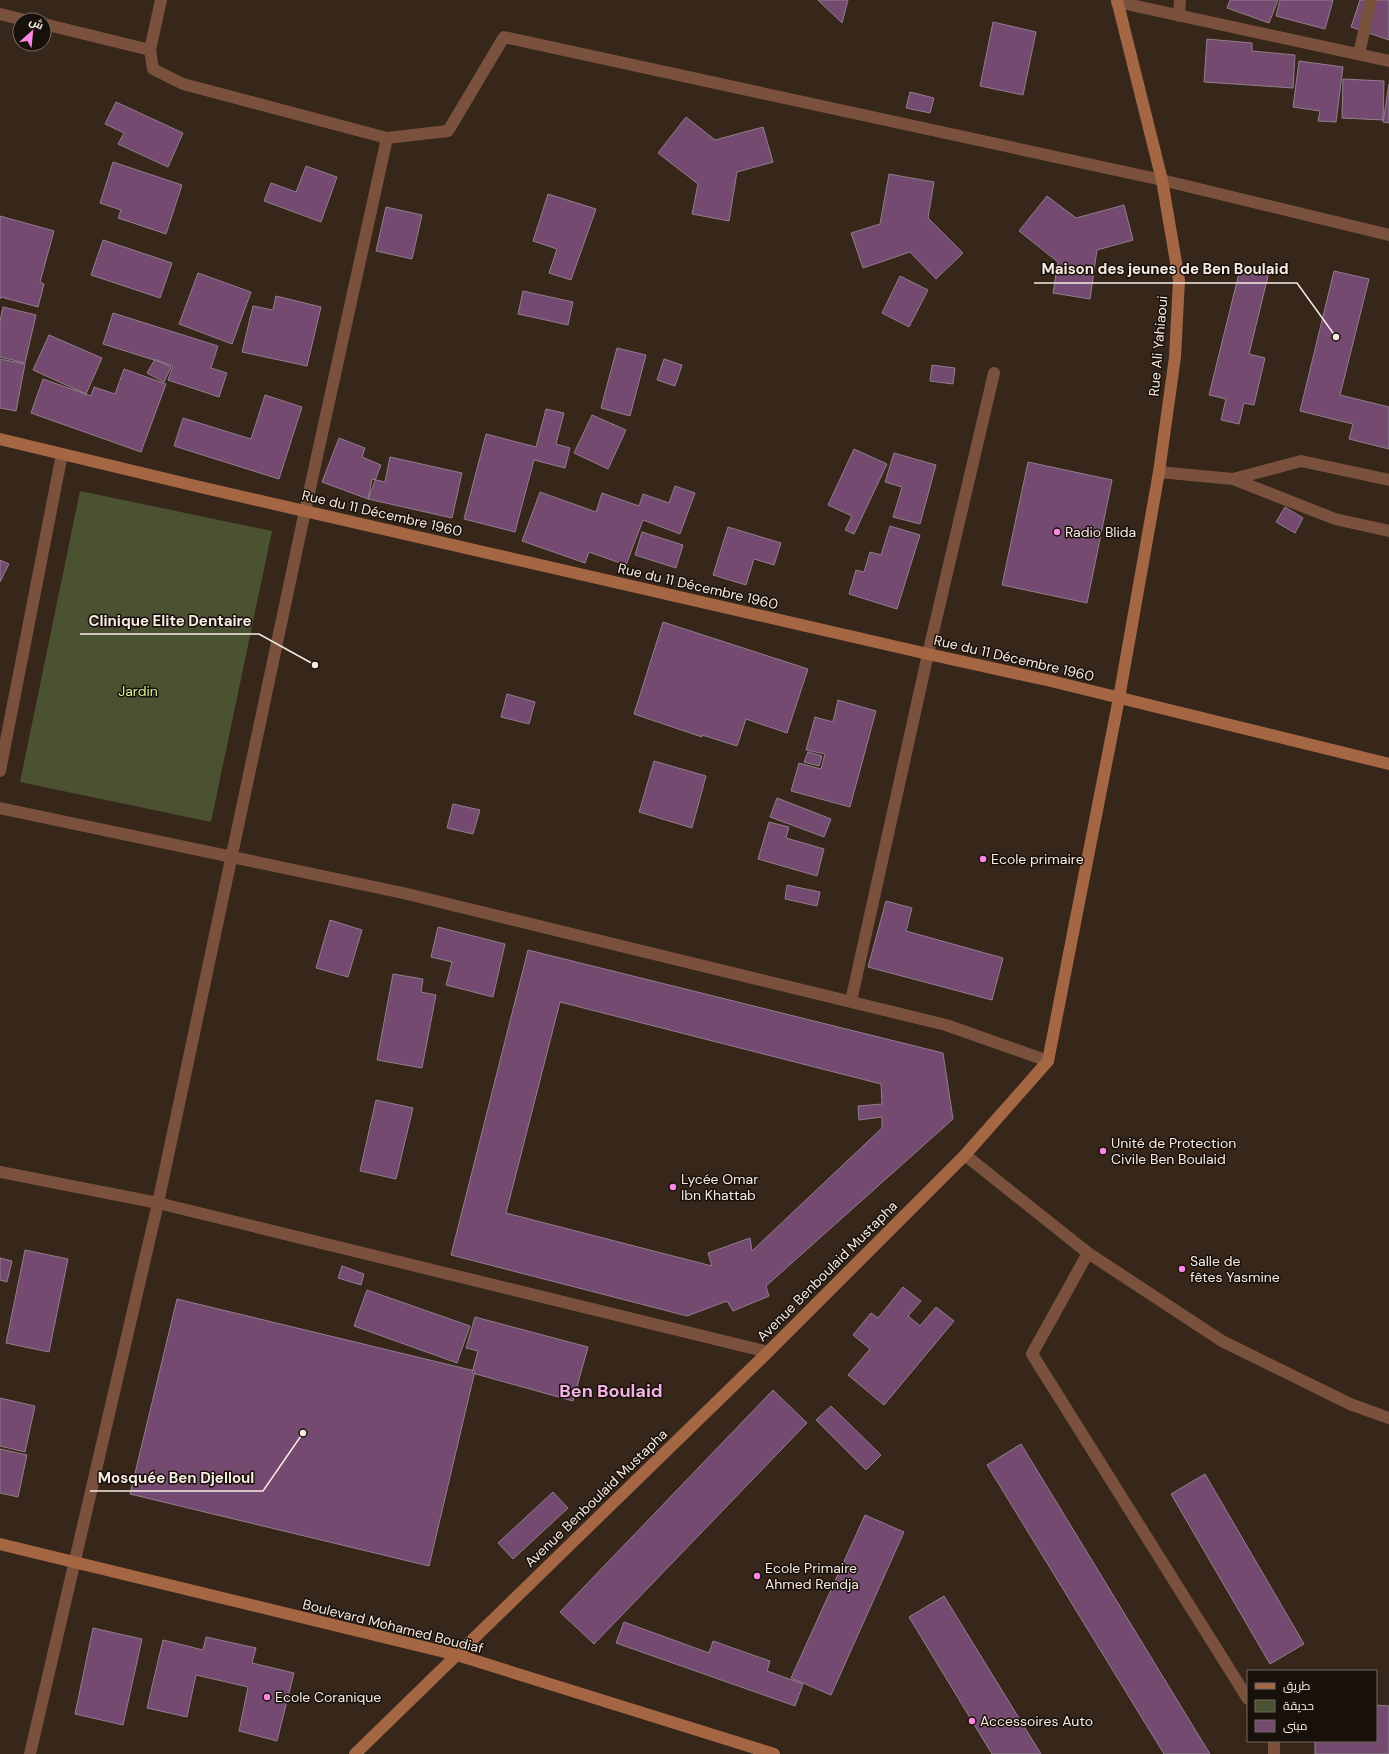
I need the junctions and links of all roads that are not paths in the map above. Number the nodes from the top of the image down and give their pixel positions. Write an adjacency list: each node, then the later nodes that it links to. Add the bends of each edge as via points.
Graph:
1 (161, 0): 9 (street)
2 (1180, 0): 6 (street)
3 (1371, 0): 10 (street)
4 (1117, 1): 6 (street); 13 (main road, Rue Ali Yahiaoui)
5 (0, 14): 7 (street)
6 (1179, 16): 10 (street)
7 (12, 17)
8 (52, 26): 9 (street)
9 (150, 50): 12 (street, via 154,69 183,84)
10 (1359, 54): 11 (street)
11 (1389, 61)
12 (387, 138): 13 (street, via 448,131 504,37); 21 (street)
13 (1162, 180): 14 (street); 18 (main road, Rue Ali Yahiaoui, via 1179,280 1175,357)
14 (1389, 235)
15 (994, 373): 23 (street)
16 (0, 439): 17 (main road, Rue du 11 Décembre 1960)
17 (62, 454): 21 (main road, Rue du 11 Décembre 1960); 26 (street)
18 (1159, 472): 19 (street); 24 (main road, Rue Ali Yahiaoui)
19 (1233, 479): 20 (street, via 1301,461); 22 (street, via 1335,519)
20 (1389, 480)
21 (304, 511): 23 (main road, Rue du 11 Décembre 1960); 28 (street)
22 (1389, 531)
23 (928, 654): 24 (main road, Rue du 11 Décembre 1960); 29 (street)
24 (1119, 698): 25 (main road, Rue du 11 Décembre 1960); 30 (main road)
25 (1389, 764)
26 (0, 772)
27 (0, 808): 28 (street)
28 (230, 857): 29 (street, via 403,893); 33 (street)
29 (851, 1001): 30 (street, via 946,1025)
30 (1048, 1061): 31 (main road, Avenue Benboulaid Mustapha)
31 (965, 1155): 34 (street); 35 (main road, Avenue Benboulaid Mustapha)
32 (0, 1172): 33 (street)
33 (158, 1203): 35 (street); 38 (street)
34 (1088, 1253): 36 (street, via 1222,1341 1350,1404); 40 (street, via 1032,1354)
35 (768, 1352): 39 (main road, Avenue Benboulaid Mustapha)
36 (1389, 1418)
37 (0, 1544): 38 (main road, Boulevard Mohamed Boudiaf)
38 (75, 1563): 39 (main road, Boulevard Mohamed Boudiaf); 42 (street)
39 (457, 1656): 43 (main road, Avenue Benboulaid Mustapha); 44 (main road, Boulevard Mohamed Boudiaf)
40 (1247, 1697)
41 (1274, 1742): 45 (street)
42 (30, 1754)
43 (355, 1754)
44 (774, 1754)
45 (1274, 1754)

